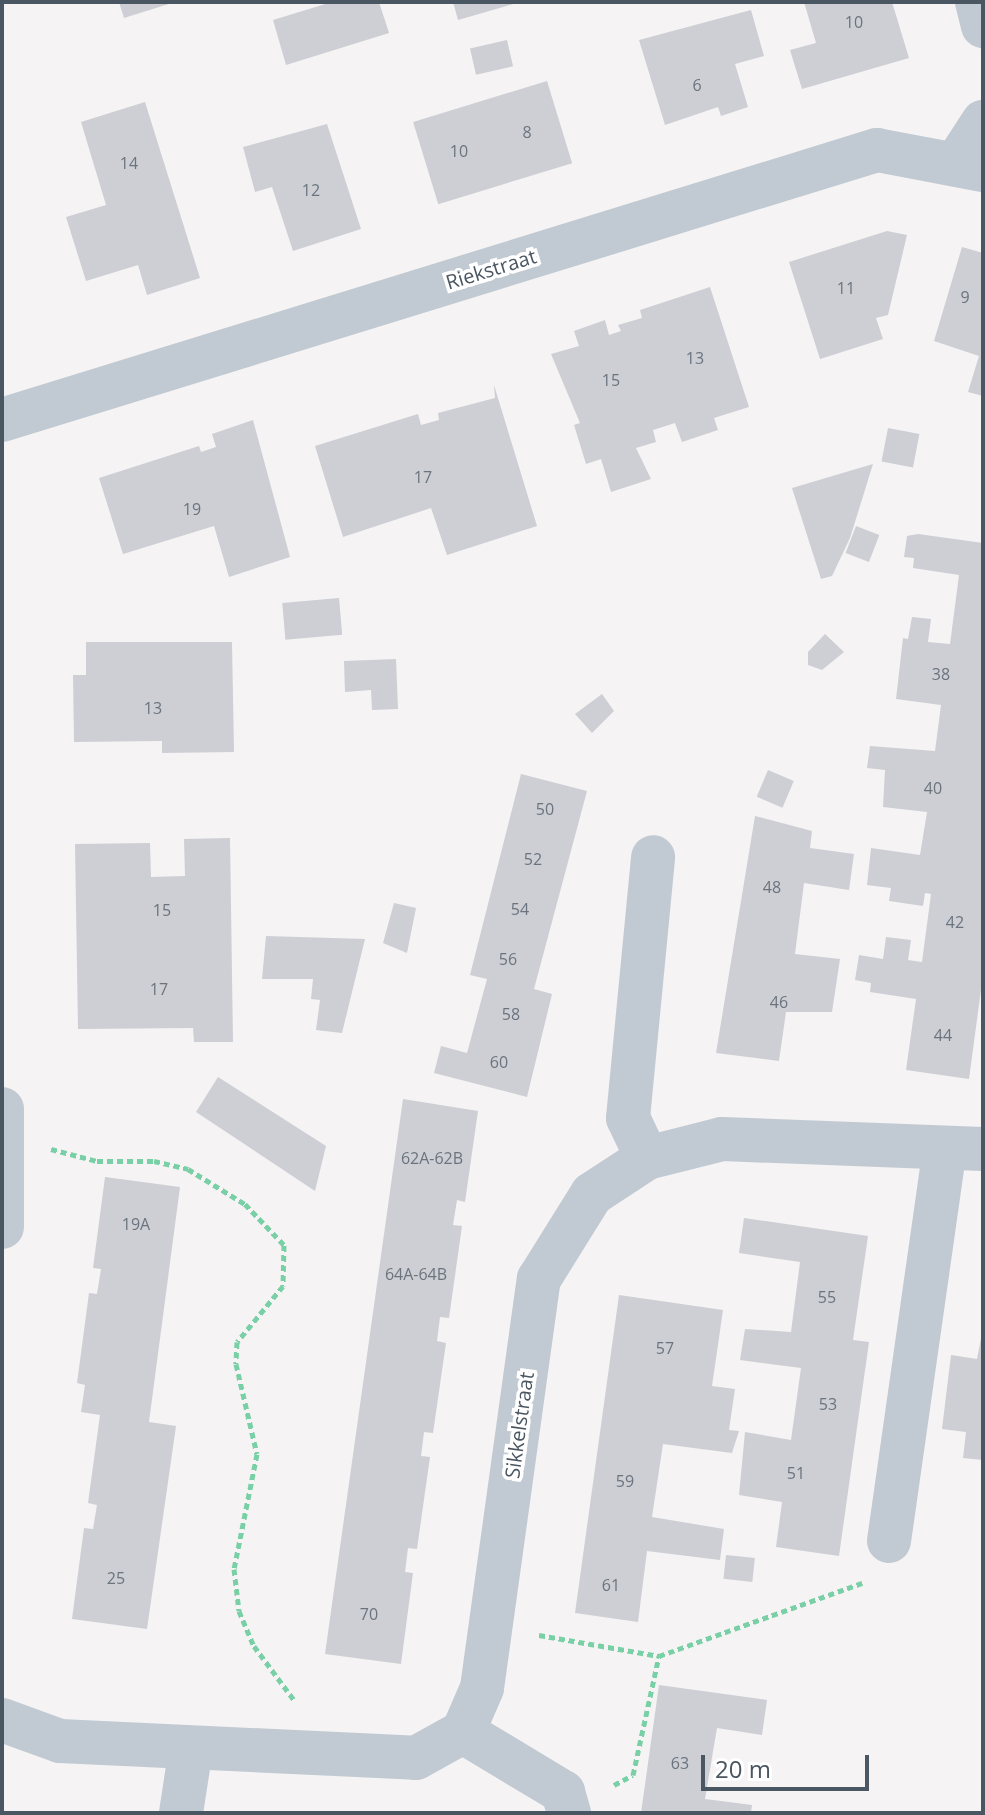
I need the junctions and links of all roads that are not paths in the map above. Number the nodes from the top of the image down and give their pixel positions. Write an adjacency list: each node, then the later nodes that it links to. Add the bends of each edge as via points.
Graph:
1 (977, 2): 2 (street)
2 (983, 26)
3 (983, 122): 4 (street)
4 (970, 166): 5 (street, Riekstraat, via 877,150)
5 (2, 420)
6 (653, 857): 10 (street, via 628,1118)
7 (2, 1109): 8 (street)
8 (2, 1128): 11 (street)
9 (964, 1149): 10 (street, Sikkelstraat, via 722,1139); 12 (street, Sikkelstraat)
10 (647, 1158): 14 (street, Sikkelstraat, via 592,1194 539,1279 482,1688)
11 (2, 1202)
12 (889, 1541)
13 (2, 1720): 15 (street, via 60,1741)
14 (463, 1732): 15 (street, via 416,1758); 16 (street, via 563,1792)
15 (191, 1748): 17 (street)
16 (568, 1811)
17 (181, 1813)

